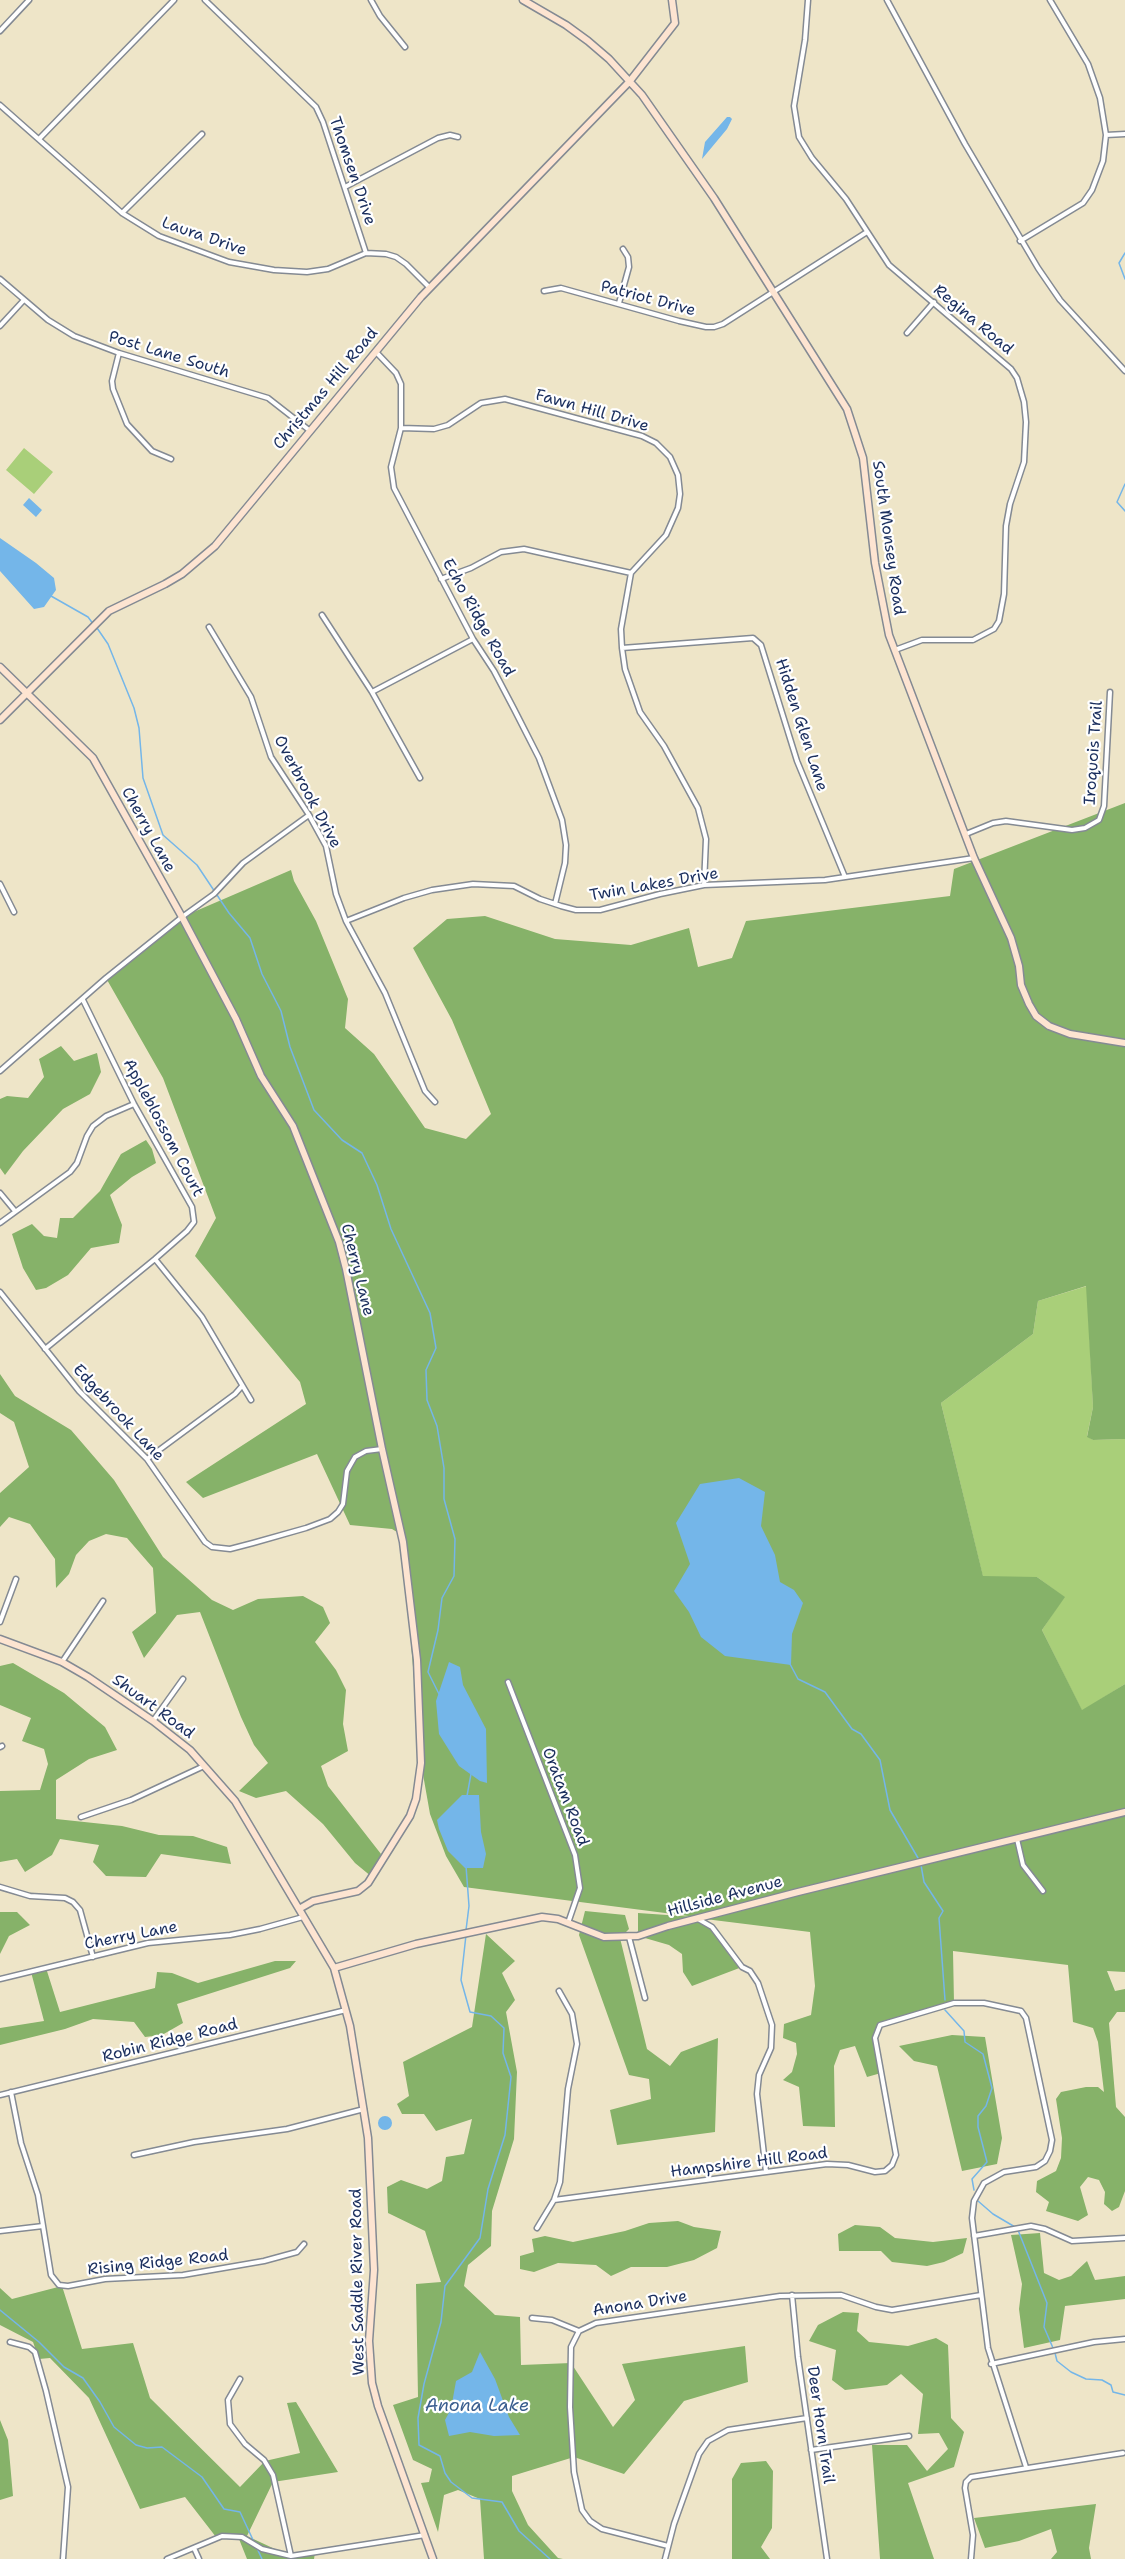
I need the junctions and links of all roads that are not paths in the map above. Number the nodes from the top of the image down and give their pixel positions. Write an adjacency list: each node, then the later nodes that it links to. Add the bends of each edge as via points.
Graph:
1 (29, 0): 10 (street)
2 (174, 0): 18 (street)
3 (205, 0): 19 (street, Thomsen Drive, via 316,107)
4 (371, 0): 11 (street)
5 (524, 0): 12 (street, South Monsey Road, via 588,41)
6 (672, 0): 12 (street, Christmas Hill Road, via 675,23)
7 (808, 0): 21 (street, Regina Road, via 794,106 799,137)
8 (889, 0): 22 (street)
9 (1050, 0): 16 (street, via 1088,64 1101,98)
10 (0, 31)
11 (405, 47)
12 (630, 81): 26 (street, Christmas Hill Road); 28 (street, South Monsey Road, via 692,164)
13 (0, 105): 18 (street, Laura Drive)
14 (1125, 134): 16 (street)
15 (202, 135): 20 (street)
16 (1106, 135): 22 (street, via 1103,161 1083,203)
17 (458, 137): 19 (street, via 438,138)
18 (39, 139): 20 (street, Laura Drive)
19 (345, 187): 24 (street, Thomsen Drive)
20 (122, 213): 24 (street, Laura Drive, via 159,236 193,249 230,262 274,270 307,272)
21 (867, 232): 28 (street, Patriot Drive); 30 (street, Regina Road, via 889,265)
22 (1020, 241): 36 (street, via 1060,300)
23 (623, 249): 31 (street, via 629,267)
24 (366, 253): 26 (street, Laura Drive, via 396,257)
25 (0, 279): 29 (street, Post Lane South)
26 (430, 288): 34 (street, Christmas Hill Road)
27 (544, 291): 31 (street, Patriot Drive, via 561,288)
28 (773, 292): 31 (street, Patriot Drive, via 723,324 706,327); 46 (street, South Monsey Road, via 847,409 863,458 875,563)
29 (23, 301): 32 (street); 35 (street, Post Lane South, via 75,336)
30 (934, 302): 33 (street); 46 (street, Regina Road, via 994,352 1017,378 1026,422 1024,462 1006,526 1003,603 994,629 973,640 922,640)
31 (619, 303)
32 (0, 326)
33 (908, 333)
34 (375, 352): 37 (street, Echo Ridge Road, via 396,373 401,384); 38 (street, Christmas Hill Road)
35 (119, 353): 38 (street, Post Lane South, via 268,398); 39 (street, via 112,381 127,424 152,451)
36 (1125, 371)
37 (401, 428): 40 (street, Fawn Hill Drive, via 441,427 481,403 505,399 656,443 670,458 678,475 678,508 666,535); 41 (street, Echo Ridge Road, via 391,467 394,488)
38 (309, 430): 48 (street, Christmas Hill Road, via 215,546 173,579 109,610)
39 (171, 459)
40 (631, 573): 41 (street, via 524,549 501,552); 45 (street, via 621,628)
41 (441, 579): 44 (street, Echo Ridge Road)
42 (322, 615): 49 (street)
43 (209, 627): 53 (street, Overbrook Drive, via 251,698 271,756)
44 (473, 639): 49 (street); 59 (street, Echo Ridge Road, via 495,671 529,738 562,819 565,863)
45 (622, 648): 56 (street, Hidden Glen Lane, via 753,638 761,645 797,761); 58 (street, via 630,690 640,712 698,808 706,839)
46 (895, 650): 54 (street, South Monsey Road)
47 (0, 667): 48 (street, Cherry Lane)
48 (27, 692): 51 (street, Christmas Hill Road); 61 (street, Cherry Lane, via 93,758)
49 (372, 692): 52 (street)
50 (1110, 692): 54 (street, Iroquois Trail, via 1104,806 1099,820 1072,830 1006,821)
51 (0, 720)
52 (420, 778)
53 (309, 815): 61 (street, via 255,853 214,894); 62 (street, Overbrook Drive, via 326,846)
54 (966, 834): 55 (street, South Monsey Road)
55 (974, 858): 56 (street, Twin Lakes Drive); 64 (street, South Monsey Road, via 1011,938 1021,985 1036,1016 1070,1034)
56 (845, 877): 58 (street, Twin Lakes Drive)
57 (0, 884): 60 (street)
58 (704, 885): 59 (street, Twin Lakes Drive, via 600,910 576,910)
59 (555, 904): 62 (street, Twin Lakes Drive, via 514,886 473,884 404,897)
60 (14, 912)
61 (182, 917): 63 (street); 76 (street, Cherry Lane, via 261,1076 293,1126 339,1242)
62 (346, 921): 66 (street, Overbrook Drive, via 385,993 425,1091)
63 (83, 1000): 65 (street); 67 (street, Appleblossom Court)
64 (1125, 1043)
65 (0, 1071)
66 (435, 1102)
67 (134, 1104): 69 (street, via 93,1126 70,1172); 71 (street, Appleblossom Court, via 194,1214 187,1232)
68 (0, 1193): 69 (street)
69 (15, 1211): 70 (street)
70 (0, 1223)
71 (155, 1259): 73 (street, Appleblossom Court); 74 (street, via 202,1317)
72 (0, 1292): 73 (street, Edgebrook Lane)
73 (45, 1349): 77 (street, Edgebrook Lane, via 79,1391)
74 (242, 1386): 75 (street); 77 (street)
75 (251, 1400)
76 (382, 1449): 77 (street, Edgebrook Lane, via 355,1457 347,1471 343,1504 330,1519 222,1549 205,1542); 93 (street, Cherry Lane, via 403,1542 417,1660 420,1763 416,1799 410,1816 372,1877 358,1891 313,1901)
77 (147, 1459)
78 (16, 1579): 80 (street)
79 (104, 1601): 82 (street)
80 (0, 1622)
81 (0, 1639): 82 (street, Shuart Road)
82 (62, 1662): 85 (street, Shuart Road)
83 (183, 1679): 85 (street)
84 (508, 1682): 96 (street, Oratam Road, via 575,1855 580,1888)
85 (153, 1721): 86 (street, Shuart Road)
86 (204, 1766): 88 (street, via 131,1800); 90 (street, Shuart Road, via 235,1801)
87 (1125, 1812): 89 (street, Hillside Avenue)
88 (81, 1816)
89 (1016, 1839): 92 (street, via 1023,1865); 95 (street, Hillside Avenue)
90 (274, 1870): 93 (street, West Saddle River Road)
91 (0, 1887): 98 (street, via 74,1902 80,1910)
92 (1043, 1891)
93 (299, 1909): 94 (street, West Saddle River Road)
94 (304, 1917): 98 (street, Cherry Lane, via 260,1929 167,1940); 99 (street, West Saddle River Road)
95 (697, 1918): 97 (street, Hillside Avenue); 108 (street, via 712,1927 742,1967 750,1971 772,2025 771,2048 759,2075 757,2094)
96 (568, 1923): 97 (street, Hillside Avenue, via 604,1937); 99 (street, Hillside Avenue, via 542,1917 416,1944)
97 (629, 1936): 102 (street)
98 (93, 1957): 100 (street, Cherry Lane)
99 (334, 1968): 103 (street, West Saddle River Road)
100 (0, 1979)
101 (559, 1991): 109 (street, via 572,2014 577,2044 568,2089 563,2163)
102 (645, 1998)
103 (346, 2010): 104 (street, Robin Ridge Road); 106 (street, West Saddle River Road)
104 (11, 2092): 105 (street, Robin Ridge Road); 110 (street)
105 (0, 2095)
106 (364, 2109): 107 (street, via 287,2129); 129 (street, West Saddle River Road, via 374,2270 371,2374 378,2406)
107 (134, 2155)
108 (766, 2172): 109 (street, Hampshire Hill Road); 113 (street, Hampshire Hill Road, via 827,2164 875,2172 889,2168 896,2150 875,2037 877,2029 884,2023 954,2003 1018,2009 1026,2018 1052,2146 1045,2161 1036,2167 1004,2172 977,2191 972,2209)
109 (554, 2200): 111 (street)
110 (43, 2226): 112 (street); 115 (street, Rising Ridge Road, via 51,2275 63,2286 183,2276 264,2261 297,2252)
111 (537, 2228)
112 (0, 2231)
113 (974, 2236): 114 (street, via 1031,2226 1072,2241); 117 (street, Hampshire Hill Road)
114 (1125, 2238)
115 (304, 2244)
116 (792, 2295): 117 (street, Anona Drive, via 841,2295 892,2310); 119 (street, Anona Drive, via 596,2323); 124 (street, Deer Horn Trail)
117 (981, 2295): 122 (street, Hampshire Hill Road)
118 (532, 2318): 119 (street, via 552,2320)
119 (579, 2331): 130 (street, Anona Drive, via 571,2347 570,2407 574,2472 582,2510 602,2529)
120 (1125, 2339): 122 (street)
121 (10, 2342): 133 (street, via 35,2352 46,2391 68,2487)
122 (991, 2364): 128 (street, Hampshire Hill Road)
123 (240, 2379): 132 (street, via 228,2400 230,2424 273,2475)
124 (807, 2418): 126 (street, Deer Horn Trail); 130 (street, via 728,2430 708,2441 699,2454)
125 (909, 2436): 126 (street)
126 (811, 2450): 138 (street, Deer Horn Trail)
127 (1123, 2453): 128 (street)
128 (1026, 2468): 139 (street, via 975,2475 966,2482 973,2535)
129 (425, 2535): 132 (street); 136 (street, West Saddle River Road)
130 (668, 2546): 137 (street)
131 (194, 2548): 132 (street, via 222,2536 235,2536); 134 (street); 135 (street)
132 (291, 2556)
133 (63, 2559)
134 (167, 2559)
135 (199, 2559)
136 (434, 2559)
137 (665, 2559)
138 (827, 2559)
139 (971, 2559)

